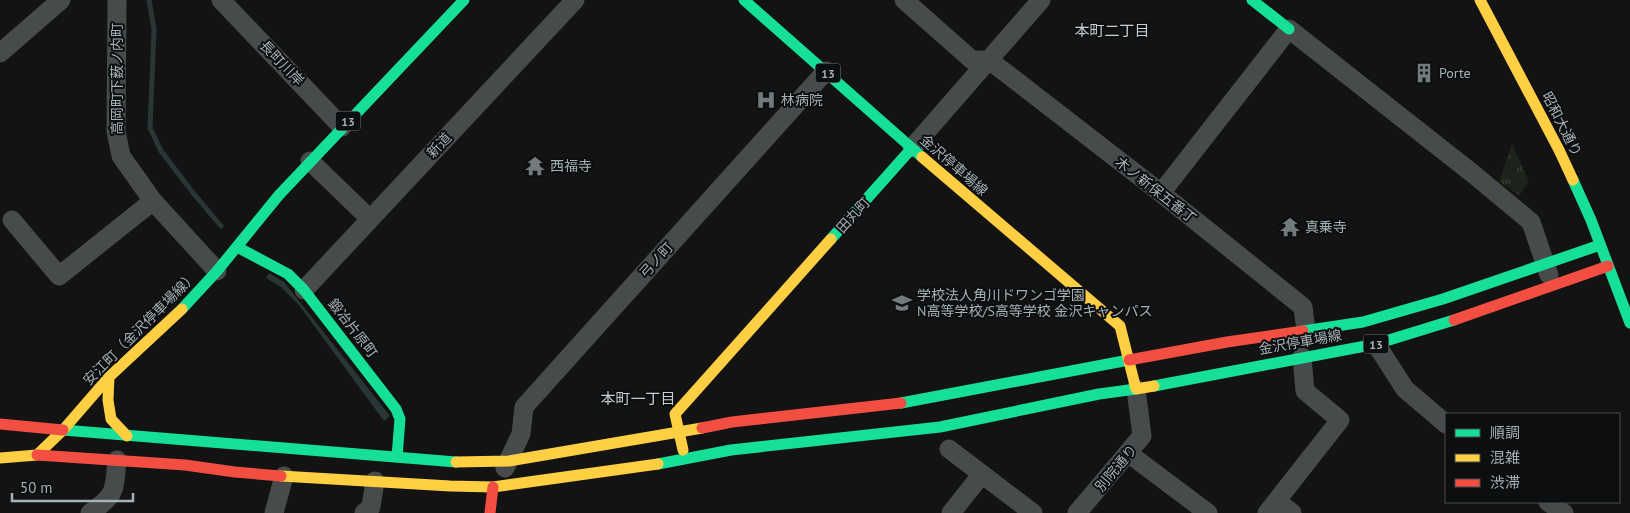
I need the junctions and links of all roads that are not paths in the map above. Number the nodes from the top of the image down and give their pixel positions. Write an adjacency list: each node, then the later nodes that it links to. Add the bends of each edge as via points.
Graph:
1 (61, 0): 12 (street)
2 (117, 0): 19 (street, 高岡町下薮ノ内町, via 118,144 121,156)
3 (221, 0): 15 (street, 長町川岸)
4 (464, 0): 15 (street, 13)
5 (575, 0): 20 (street, 新道)
6 (744, 0): 14 (street, 金沢停車場線 / 13)
7 (904, 0): 13 (street, via 972,60)
8 (1041, 0): 13 (street, 田丸町)
9 (1252, 0): 11 (street)
10 (1480, 0): 22 (street, 昭和大通り, via 1560,150)
11 (1289, 29): 18 (street); 24 (street, via 1531,222)
12 (0, 52)
13 (989, 60): 16 (street, 田丸町); 18 (street, 木ノ新保五番丁)
14 (826, 71): 16 (street, 金沢停車場線 / 13); 48 (street, 弓ノ町, via 524,407 521,434)
15 (342, 127): 17 (street, 13)
16 (912, 148): 33 (street, 金沢停車場線 / 13, via 1120,326); 39 (street, 田丸町, via 675,414)
17 (310, 161): 20 (street); 23 (street, 13)
18 (1161, 193): 30 (street, 木ノ新保五番丁, via 1303,307)
19 (152, 201): 21 (street, via 59,276); 26 (street, 高岡町下薮ノ内町)
20 (370, 219): 28 (street, 新道)
21 (12, 220)
22 (1600, 245): 24 (street, 金沢停車場線 / 13); 25 (street, 昭和大通り)
23 (237, 247): 26 (street, 安江町（金沢停車場線） / 13); 28 (street, 鍛冶片原町, via 288,274)
24 (1546, 264): 27 (street); 30 (street, 金沢停車場線 / 13, via 1363,322)
25 (1608, 266): 27 (street, 金沢停車場線 / 13); 29 (street, 昭和大通り)
26 (217, 271): 34 (street, 安江町（金沢停車場線） / 13, via 188,304)
27 (1552, 286): 31 (street, 金沢停車場線 / 13)
28 (304, 290): 44 (street, 鍛冶片原町, via 396,409 400,419)
29 (1630, 323)
30 (1306, 331): 33 (street, 金沢停車場線 / 13)
31 (1376, 344): 32 (street, 金沢停車場線 / 13); 37 (street, via 1404,389)
32 (1302, 357): 35 (street, 金沢停車場線 / 13); 54 (street, via 1305,391 1340,420)
33 (1129, 360): 35 (street, 金沢停車場線 / 13); 39 (street, via 898,403 732,422)
34 (109, 377): 38 (street, 安江町（金沢停車場線） / 13); 40 (street, via 108,400 112,419)
35 (1136, 389): 42 (street, 別院通り, via 1142,436); 46 (street, via 940,427)
36 (3, 421): 38 (street); 43 (street)
37 (1445, 423)
38 (63, 430): 40 (street); 43 (street, 安江町（金沢停車場線） / 13)
39 (679, 433): 46 (street); 48 (street)
40 (127, 436): 44 (street)
41 (948, 449): 49 (street)
42 (1128, 454): 61 (street, 別院通り); 62 (street)
43 (37, 455): 45 (street); 47 (street)
44 (397, 457): 48 (street, via 452,462)
45 (0, 458)
46 (685, 458): 52 (street)
47 (117, 460): 50 (street, via 185,464); 55 (street, via 111,498)
48 (510, 461): 52 (street, 弓ノ町)
49 (982, 474): 59 (street); 60 (street)
50 (284, 476): 51 (street); 56 (street)
51 (375, 482): 52 (street); 57 (street, via 371,507)
52 (493, 486): 58 (street)
53 (1549, 503): 64 (street)
54 (1272, 507): 63 (street)
55 (90, 513)
56 (274, 513)
57 (364, 513)
58 (490, 513)
59 (951, 513)
60 (1034, 513)
61 (1077, 513)
62 (1208, 513)
63 (1292, 513)
64 (1564, 513)

